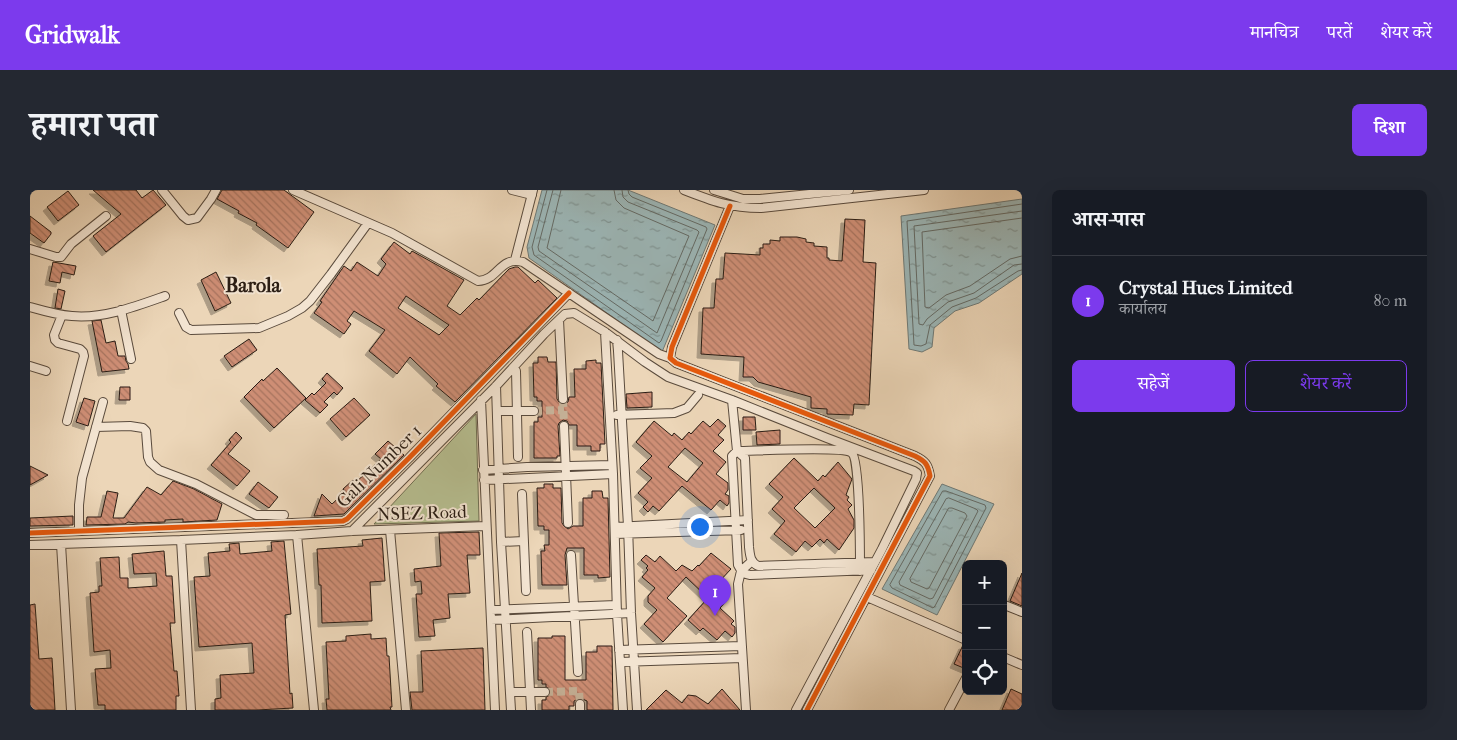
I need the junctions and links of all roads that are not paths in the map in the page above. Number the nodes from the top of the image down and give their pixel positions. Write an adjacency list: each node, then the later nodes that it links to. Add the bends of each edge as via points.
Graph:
1 (162, 190): 2 (street, via 188,220 197,218)
2 (216, 190)
3 (293, 190): 12 (street)
4 (512, 190): 9 (street)
5 (684, 190): 10 (street)
6 (714, 190): 7 (street, via 743,199 760,200)
7 (849, 190)
8 (924, 190): 10 (street, via 761,208)
9 (532, 192): 14 (street)
10 (730, 206): 24 (street)
11 (106, 216): 13 (street, via 71,244 60,258)
12 (368, 222): 14 (street, via 478,281 485,281 507,262); 19 (street, via 310,301 288,316 259,328 191,330)
13 (30, 249)
14 (515, 260): 15 (street)
15 (569, 293): 24 (street, via 659,354); 68 (street, Gali Number 1, via 346,519)
16 (166, 296): 18 (street)
17 (30, 307): 20 (street)
18 (121, 310): 20 (street, via 81,316); 25 (street)
19 (179, 314)
20 (62, 315): 42 (street, via 55,340 80,349 84,356)
21 (559, 320): 22 (street, via 565,314 574,313); 31 (street); 33 (street)
22 (605, 332): 23 (street); 30 (street)
23 (616, 340): 29 (street); 35 (street, via 668,377)
24 (670, 358): 90 (street, via 924,461 930,476)
25 (131, 359)
26 (30, 366): 27 (street)
27 (46, 371)
28 (516, 371): 39 (street)
29 (619, 375): 30 (street); 40 (street)
30 (608, 376): 41 (street)
31 (496, 386): 34 (street); 38 (street)
32 (698, 395): 40 (street, via 687,408 674,414)
33 (563, 399)
34 (481, 400): 50 (street); 69 (street)
35 (732, 400): 45 (street); 81 (street, via 917,473)
36 (103, 402): 44 (street)
37 (534, 411): 39 (street)
38 (497, 412): 39 (street); 49 (street)
39 (517, 412): 46 (street)
40 (621, 415): 41 (street); 56 (street)
41 (610, 416): 47 (street)
42 (67, 421)
43 (564, 426): 48 (street)
44 (96, 427): 58 (street, via 143,428 148,457 159,470 196,484 256,515); 68 (street, via 82,478)
45 (737, 451): 59 (street, via 745,458); 60 (street, via 732,456); 83 (street, via 828,450 852,453 857,477)
46 (518, 457)
47 (612, 465): 48 (street); 51 (street)
48 (567, 466): 49 (street); 52 (street)
49 (498, 468): 50 (street); 53 (street)
50 (484, 470): 54 (street)
51 (613, 474): 52 (street); 55 (street)
52 (567, 475): 53 (street); 61 (street)
53 (499, 478): 54 (street); 76 (street)
54 (484, 480): 63 (street)
55 (613, 486): 56 (street); 70 (street)
56 (626, 486): 65 (street)
57 (522, 494): 75 (street)
58 (284, 515)
59 (748, 520): 60 (street); 67 (street)
60 (736, 521): 62 (street); 66 (street)
61 (568, 523)
62 (682, 524): 65 (street); 72 (street)
63 (486, 526): 64 (street, NSEZ Road); 95 (street)
64 (390, 530): 69 (street, NSEZ Road); 120 (street)
65 (628, 530): 70 (street); 72 (street); 88 (street)
66 (736, 530): 67 (street); 72 (street); 85 (street)
67 (748, 530): 80 (street)
68 (79, 531): 71 (street, Gali Number 1)
69 (352, 531): 73 (street, NSEZ Road)
70 (615, 531): 87 (street)
71 (30, 533)
72 (683, 533)
73 (297, 535): 74 (street, NSEZ Road); 119 (street)
74 (181, 540): 77 (street, NSEZ Road); 118 (street)
75 (524, 541): 76 (street); 89 (street)
76 (501, 542): 94 (street)
77 (61, 544): 78 (street, NSEZ Road); 117 (street)
78 (30, 545)
79 (571, 555): 92 (street)
80 (752, 561): 82 (street, via 758,566); 85 (street)
81 (875, 562): 83 (street); 84 (street)
82 (805, 564): 83 (street); 86 (street)
83 (860, 567): 84 (street); 86 (street)
84 (871, 570): 127 (street)
85 (741, 571): 86 (street, via 750,575); 104 (street, via 738,584)
86 (805, 573)
87 (616, 581): 88 (street); 91 (street)
88 (630, 581): 97 (street)
89 (526, 591)
90 (867, 597): 103 (street); 128 (street)
91 (616, 605): 92 (street); 98 (street)
92 (574, 606): 94 (street); 99 (street)
93 (1007, 606): 96 (street)
94 (505, 609): 95 (street); 101 (street)
95 (490, 610): 100 (street)
96 (1022, 612)
97 (631, 613): 98 (street); 106 (street)
98 (617, 614): 99 (street); 105 (street)
99 (575, 616): 101 (street); 112 (street)
100 (491, 620): 101 (street); 121 (street)
101 (506, 620): 114 (street)
102 (526, 632): 115 (street)
103 (962, 638)
104 (741, 646): 106 (street); 107 (street)
105 (619, 650): 106 (street); 109 (street)
106 (634, 650): 110 (street)
107 (742, 658): 110 (street); 126 (street)
108 (1007, 659): 111 (street)
109 (620, 662): 110 (street); 124 (street)
110 (634, 662): 125 (street)
111 (1022, 665)
112 (578, 672)
113 (962, 686): 129 (street)
114 (510, 692): 115 (street); 122 (street)
115 (530, 692): 116 (street); 123 (street)
116 (544, 692)
117 (71, 710)
118 (191, 710)
119 (314, 710)
120 (406, 710)
121 (495, 710)
122 (511, 710)
123 (531, 710)
124 (623, 710)
125 (637, 710)
126 (746, 710)
127 (796, 710)
128 (807, 710)
129 (949, 710)

